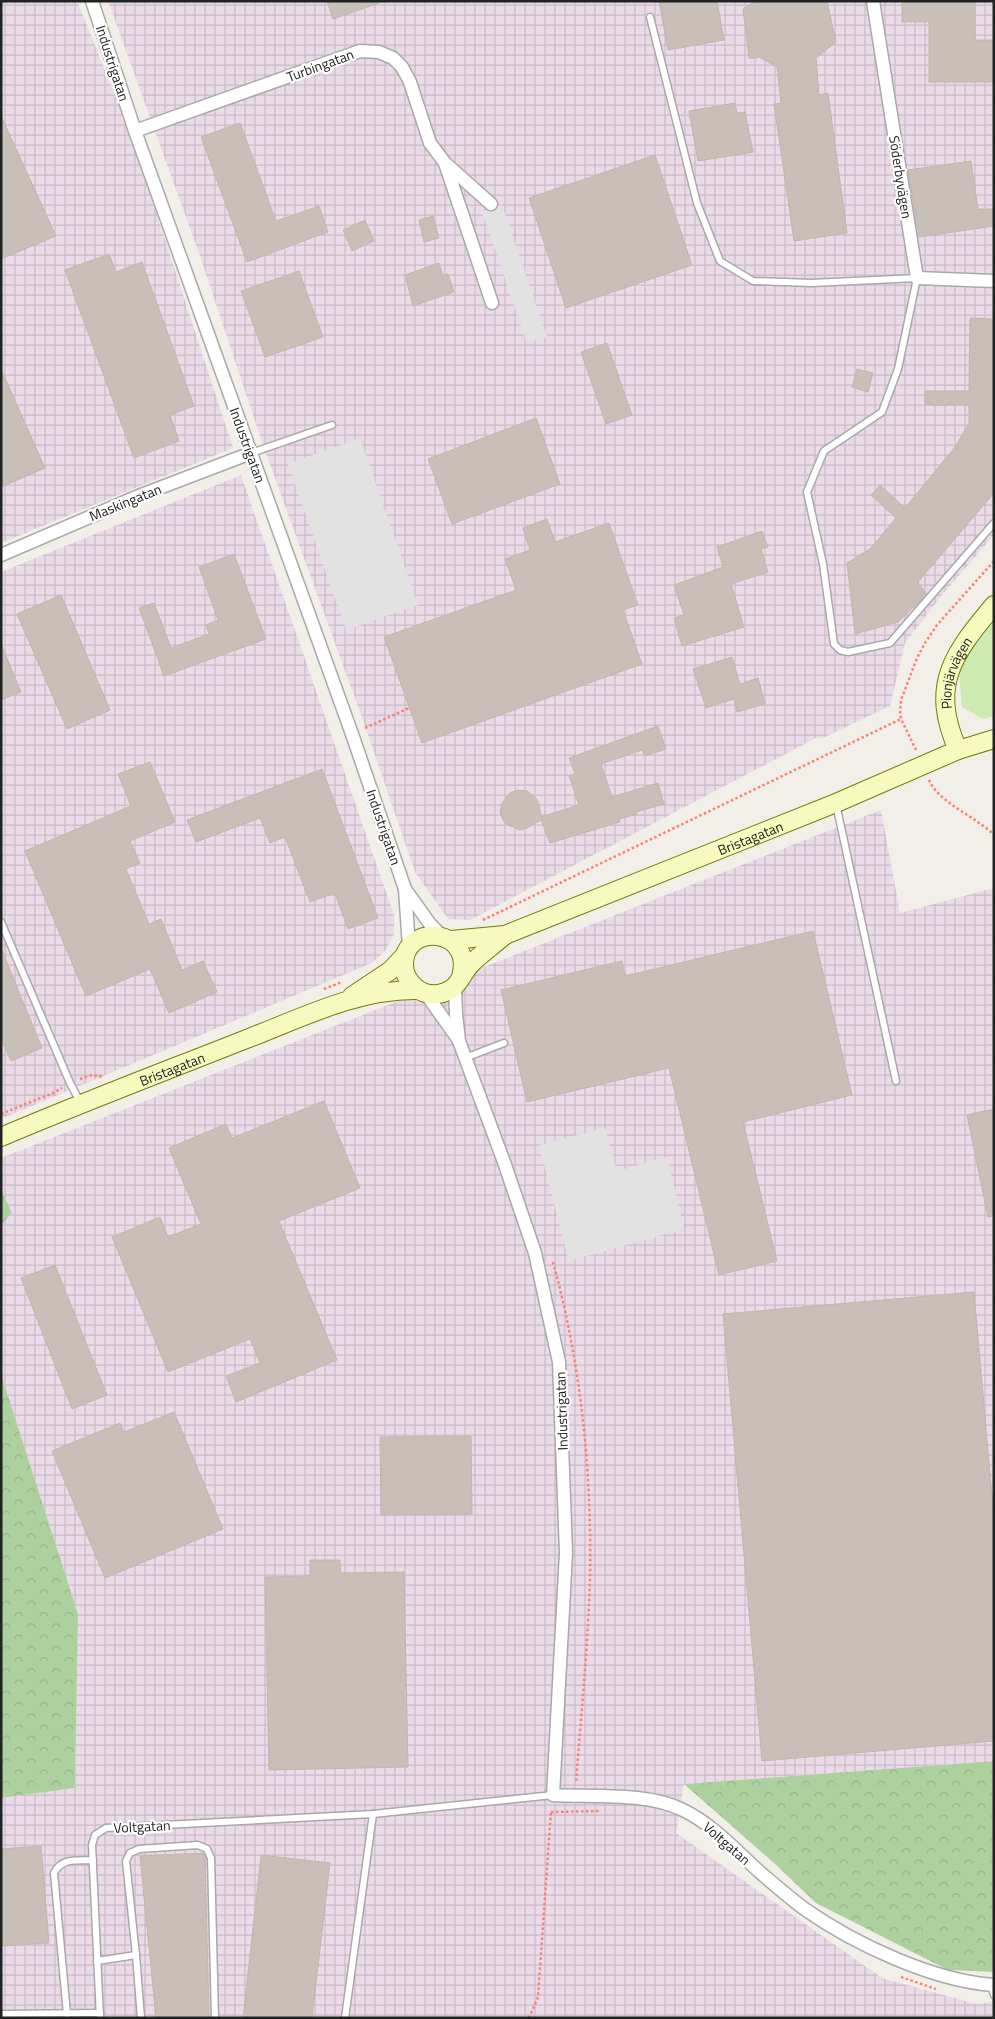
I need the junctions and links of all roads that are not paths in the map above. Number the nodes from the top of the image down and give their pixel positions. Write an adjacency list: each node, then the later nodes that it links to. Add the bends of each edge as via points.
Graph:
1 (92, 1): 4 (street, Industrigatan)
2 (873, 1): 7 (street, Söderbyvägen)
3 (650, 17): 7 (lane, via 697,203 720,261 753,281 812,283)
4 (135, 131): 5 (street, Turbingatan, via 360,51 379,52 393,58 402,67 430,143); 11 (street, Industrigatan)
5 (445, 163): 6 (street, Turbingatan); 9 (street, Turbingatan)
6 (491, 204)
7 (917, 278): 8 (street); 12 (lane, via 898,369 882,412 824,451 806,492 823,564 834,644 848,652 890,643)
8 (994, 281)
9 (492, 303)
10 (332, 425): 11 (lane)
11 (250, 453): 13 (street, Maskingatan); 18 (street, Industrigatan)
12 (994, 524)
13 (1, 554)
14 (994, 605): 16 (street, Pionjärvägen, via 968,636 949,671 945,701 948,727)
15 (994, 739): 16 (street, Bristagatan)
16 (958, 750): 17 (street, Bristagatan)
17 (836, 803): 20 (street, Bristagatan); 29 (lane)
18 (405, 889): 21 (street, Industrigatan, via 430,924); 22 (street, Industrigatan)
19 (1, 922): 30 (lane)
20 (505, 935): 21 (street, Bristagatan); 23 (street, Bristagatan, via 471,964)
21 (446, 938): 22 (street, Bristagatan, via 424,936); 23 (street, via 463,957 464,967)
22 (407, 951): 24 (street, via 405,973 410,983); 25 (street, Bristagatan, via 391,970)
23 (458, 982): 24 (street, Bristagatan, via 447,992 437,995); 26 (street, Industrigatan, via 456,1014)
24 (422, 992): 25 (street, Bristagatan, via 394,990); 26 (street, Industrigatan)
25 (344, 1002): 30 (street, Bristagatan)
26 (459, 1042): 28 (street, Industrigatan)
27 (504, 1043): 28 (lane)
28 (465, 1058): 32 (street, Industrigatan, via 535,1253 559,1362 566,1552)
29 (896, 1081)
30 (80, 1104): 31 (street, Bristagatan)
31 (1, 1137)
32 (553, 1796): 33 (lane, Voltgatan); 37 (street, Voltgatan, via 646,1800 683,1809 705,1822 805,1910 856,1940 950,1978)
33 (373, 1814): 34 (lane, Voltgatan, via 106,1828 95,1835); 43 (lane)
34 (93, 1860): 36 (lane, Voltgatan); 39 (lane, via 65,1862 54,1873)
35 (136, 1955): 36 (lane); 41 (lane); 42 (lane, via 126,1861 130,1853 139,1849 198,1845 207,1848 211,1858)
36 (97, 1961): 40 (lane, Voltgatan)
37 (993, 1988)
38 (1, 2014): 39 (lane)
39 (67, 2014): 40 (lane)
40 (100, 2016)
41 (141, 2018)
42 (215, 2018)
43 (345, 2018)

